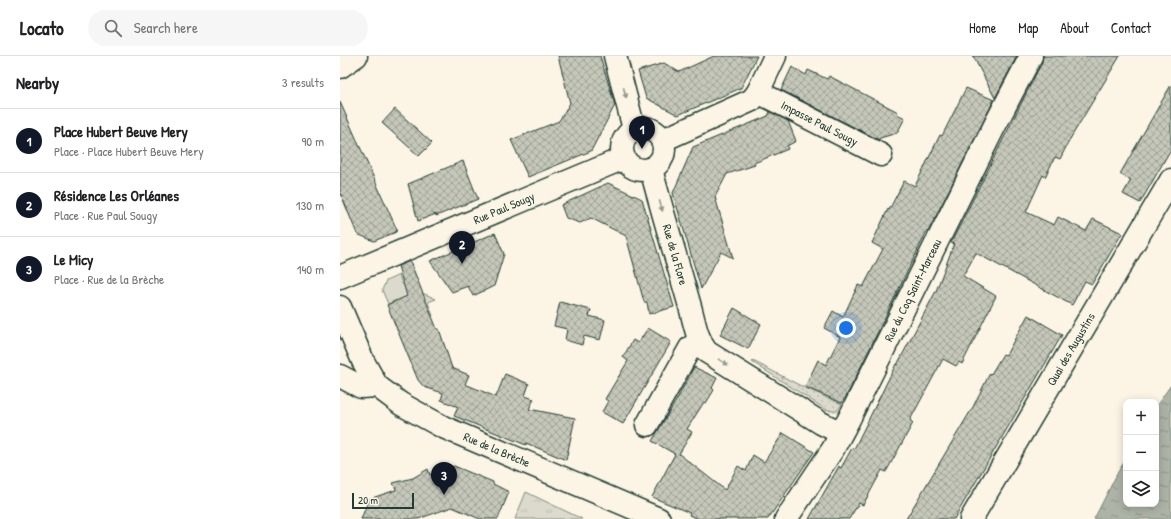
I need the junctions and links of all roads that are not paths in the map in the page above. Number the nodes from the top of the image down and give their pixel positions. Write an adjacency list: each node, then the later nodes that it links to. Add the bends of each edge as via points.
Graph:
1 (356, 56): 5 (street)
2 (615, 56): 7 (street, one-way to 7)
3 (775, 56): 6 (street)
4 (1031, 56): 19 (street, Rue du Coq Saint-Marceau)
5 (340, 67)
6 (758, 92): 8 (street, via 752,100); 9 (street, Impasse Paul Sougy)
7 (634, 129): 8 (street, via 648,127 660,134); 10 (street, via 622,144)
8 (664, 140): 11 (street, via 665,147 661,160)
9 (880, 155)
10 (624, 158): 11 (street, via 632,167); 13 (street, Rue Paul Sougy)
11 (651, 169): 15 (street, Rue de la Flore, one-way to 15)
12 (1171, 180): 22 (street, Quai des Augustins)
13 (340, 277)
14 (340, 307): 17 (street, via 363,361)
15 (700, 340): 18 (street, via 690,348); 19 (street, Rue de la Flore, one-way to 19, via 707,352)
16 (340, 376): 17 (street, via 361,387)
17 (377, 386): 20 (street, Rue de la Brèche, via 402,404 443,427)
18 (647, 425)
19 (841, 433): 21 (street, Rue du Coq Saint-Marceau)
20 (659, 519)
21 (786, 519)
22 (971, 519)

